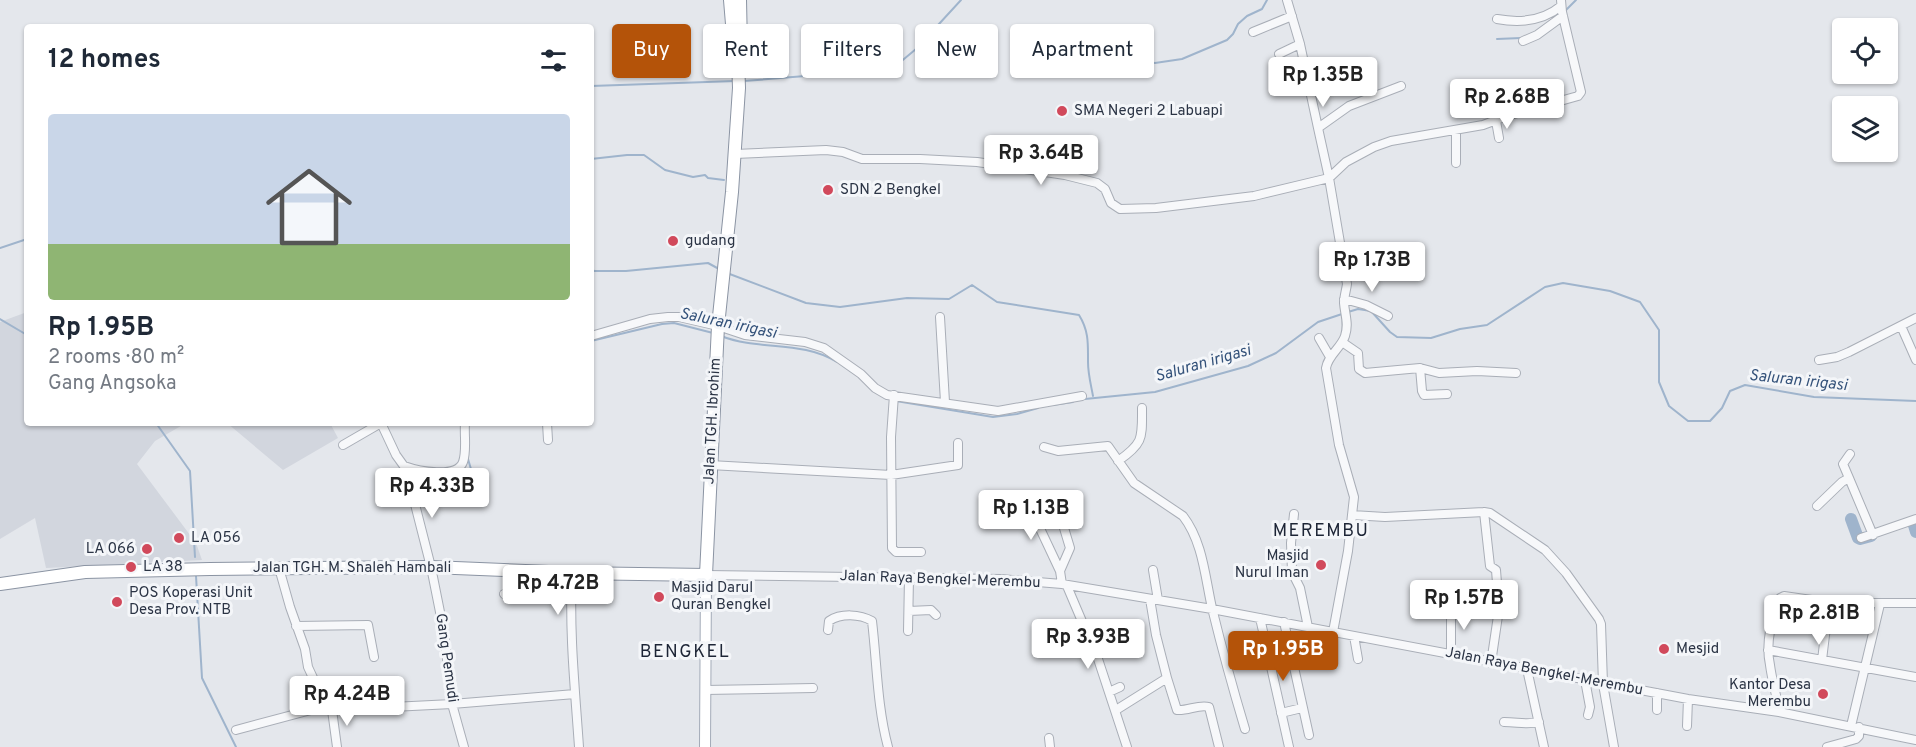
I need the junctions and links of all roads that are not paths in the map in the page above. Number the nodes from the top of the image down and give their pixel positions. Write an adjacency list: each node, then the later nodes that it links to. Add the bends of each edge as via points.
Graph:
1 (730, 0): 8 (highway)
2 (740, 0): 9 (highway)
3 (1287, 0): 5 (street)
4 (1561, 3): 6 (street); 7 (street, via 1551,13 1530,20)
5 (1292, 16): 10 (street); 12 (street)
6 (1563, 16): 11 (street); 16 (street, via 1580,94)
7 (1497, 19)
8 (732, 24)
9 (741, 24)
10 (1253, 32)
11 (1524, 41)
12 (1300, 44): 13 (street); 17 (street)
13 (1279, 54)
14 (739, 78): 20 (highway, Jalan TGH. Ibrohim)
15 (1401, 86): 17 (street, via 1349,106)
16 (1496, 121): 18 (street); 19 (street)
17 (1318, 128): 22 (street)
18 (1456, 131): 21 (street); 22 (street, via 1411,136 1374,147 1346,162)
19 (1499, 138)
20 (735, 154): 22 (street, via 826,150 862,159 976,162 1097,183 1113,205 1123,209 1254,196); 28 (highway, Jalan TGH. Ibrohim)
21 (1456, 163)
22 (1329, 178): 23 (street, via 1347,284)
23 (1345, 306): 24 (street, via 1366,305); 31 (street, via 1348,325)
24 (1388, 316)
25 (940, 317): 40 (street)
26 (1916, 318): 27 (street)
27 (1901, 326): 33 (street, via 1837,357); 34 (street)
28 (717, 332): 29 (street, via 679,317 658,317); 39 (street, via 819,346); 52 (highway, Jalan TGH. Ibrohim)
29 (594, 335)
30 (1319, 338): 32 (street)
31 (1342, 342): 32 (street); 35 (street, via 1358,353 1359,369 1365,373)
32 (1330, 357): 60 (street, via 1327,378 1339,445 1353,490)
33 (1819, 360)
34 (1916, 360)
35 (1420, 368): 36 (street, via 1439,373); 37 (street, via 1424,395)
36 (1516, 374)
37 (1447, 394)
38 (1082, 396): 40 (street, via 998,411)
39 (894, 398): 40 (street); 54 (street)
40 (945, 402)
41 (1142, 408): 51 (street, via 1139,443)
42 (376, 426): 48 (street, Gang Pemudi)
43 (382, 426): 53 (street, Gang Pemudi)
44 (465, 426): 53 (street, via 464,462 458,470)
45 (547, 426): 46 (street)
46 (548, 440)
47 (958, 443): 54 (street, via 958,465)
48 (343, 445)
49 (1044, 447): 51 (street, via 1058,451 1108,446)
50 (1850, 454): 55 (street, via 1843,464)
51 (1118, 461): 82 (street, via 1138,486 1183,516 1192,529 1199,544)
52 (711, 465): 54 (street); 72 (highway, Jalan TGH. Ibrohim)
53 (406, 471): 66 (street, Gang Pemudi)
54 (891, 475): 65 (street, via 892,550)
55 (1849, 478): 57 (street); 63 (street)
56 (1023, 506): 70 (street, via 1028,516 1036,520)
57 (1817, 506)
58 (1484, 512): 60 (street, via 1385,517); 98 (street, via 1499,609); 104 (street, via 1545,550 1597,615 1601,624)
59 (1294, 514): 88 (street, via 1291,566)
60 (1352, 514): 91 (street)
61 (1061, 518): 70 (street, via 1070,548)
62 (1916, 519): 63 (street)
63 (1873, 535): 64 (street)
64 (1861, 538)
65 (921, 552)
66 (431, 567): 67 (highway, Jalan TGH. M. Shaleh Hambali); 68 (highway, Jalan TGH. M. Shaleh Hambali); 112 (street, Gang Pemudi, via 444,632)
67 (279, 568): 74 (highway, Jalan TGH. M. Shaleh Hambali, via 102,571); 87 (street)
68 (512, 570): 71 (highway, Jalan TGH. M. Shaleh Hambali); 76 (street, via 512,591)
69 (1153, 570): 77 (street)
70 (1060, 571): 75 (street)
71 (572, 573): 72 (highway, Jalan TGH. M. Shaleh Hambali); 110 (street)
72 (706, 575): 73 (street, Jalan Raya Bengkel-Merembu); 107 (main road)
73 (909, 578): 75 (street, Jalan Raya Bengkel-Merembu, via 1001,579); 83 (street)
74 (0, 584)
75 (1065, 585): 77 (street, Jalan Raya Bengkel-Merembu); 108 (street)
76 (504, 594)
77 (1154, 600): 82 (street, Jalan Raya Bengkel-Merembu); 102 (street, via 1156,635)
78 (1832, 603): 80 (street); 93 (street, via 1780,598); 97 (street)
79 (1916, 603): 80 (street)
80 (1880, 604): 99 (street)
81 (1451, 608): 94 (street)
82 (1212, 609): 85 (street, Jalan Raya Bengkel-Merembu); 124 (street)
83 (909, 611): 84 (street, via 931,610); 90 (street)
84 (936, 615)
85 (1260, 618): 86 (street, Jalan Raya Bengkel-Merembu); 118 (street)
86 (1284, 622): 88 (street, Jalan Raya Bengkel-Merembu); 114 (street)
87 (297, 626): 95 (street, via 368,625); 113 (street, via 310,670)
88 (1308, 627): 91 (street, Jalan Raya Bengkel-Merembu)
89 (828, 630): 132 (street, via 834,618 864,616 872,621)
90 (908, 631)
91 (1333, 632): 92 (street, Jalan Raya Bengkel-Merembu)
92 (1354, 636): 94 (street, Jalan Raya Bengkel-Merembu); 96 (street)
93 (1768, 650): 97 (street); 117 (street)
94 (1450, 654): 98 (street, Jalan Raya Bengkel-Merembu)
95 (374, 657)
96 (1358, 659)
97 (1822, 660): 99 (street)
98 (1491, 663): 100 (street, Jalan Raya Bengkel-Merembu)
99 (1864, 668): 101 (street); 123 (street)
100 (1527, 669): 103 (street, Jalan Raya Bengkel-Merembu); 121 (street)
101 (1916, 677)
102 (1167, 678): 115 (street); 134 (street, via 1178,710 1209,707)
103 (1585, 680): 104 (street, Jalan Raya Bengkel-Merembu); 119 (street)
104 (1603, 684): 109 (street, Jalan Raya Bengkel-Merembu); 137 (street)
105 (1120, 687): 108 (street)
106 (813, 688): 107 (street)
107 (705, 690): 131 (main road)
108 (1109, 692): 115 (street)
109 (1658, 693): 111 (street, Jalan Raya Bengkel-Merembu); 116 (street)
110 (574, 694): 112 (street); 130 (street)
111 (1688, 699): 117 (street, Jalan Raya Bengkel-Merembu); 122 (street)
112 (452, 704): 113 (street); 129 (street, Gang Pemudi)
113 (329, 708): 125 (street); 128 (street)
114 (1302, 708): 118 (street); 126 (street)
115 (1116, 710): 133 (street)
116 (1657, 710)
117 (1779, 712): 123 (street, Jalan Raya Bengkel-Merembu)
118 (1281, 713): 135 (street)
119 (1588, 715)
120 (1504, 722): 121 (street)
121 (1539, 722): 136 (street)
122 (1686, 726)
123 (1855, 727): 127 (street, Jalan Raya Bengkel-Merembu); 138 (street, via 1859,736 1856,739)
124 (1245, 729)
125 (236, 730)
126 (1309, 735)
127 (1916, 740)
128 (337, 747)
129 (464, 747)
130 (579, 747)
131 (705, 747)
132 (888, 747)
133 (1128, 747)
134 (1219, 747)
135 (1289, 747)
136 (1544, 747)
137 (1614, 747)
138 (1827, 747)

